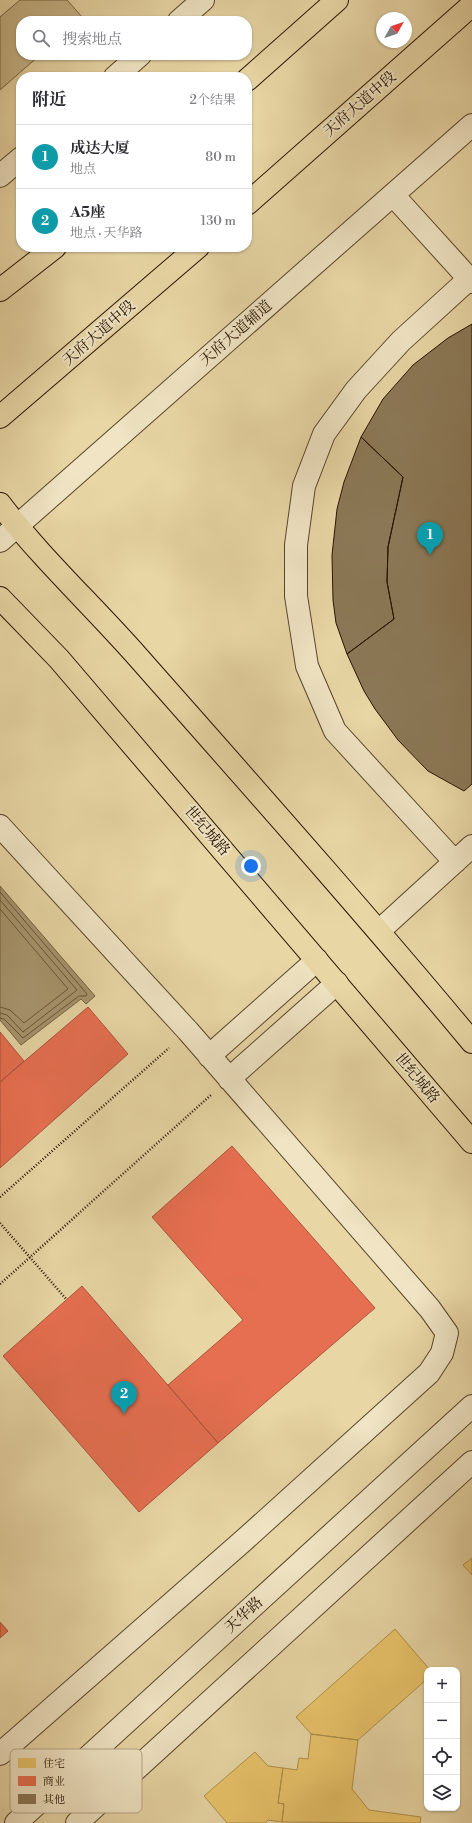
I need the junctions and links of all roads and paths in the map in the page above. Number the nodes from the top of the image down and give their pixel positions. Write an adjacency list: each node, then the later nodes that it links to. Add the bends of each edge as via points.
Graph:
1 (203, 0): 4 (street)
2 (337, 0): 7 (main road)
3 (472, 5): 12 (main road, 天府大道中段)
4 (185, 16)
5 (134, 60): 6 (street)
6 (120, 72)
7 (252, 76)
8 (472, 124): 11 (street, 天府大道辅道)
9 (16, 162): 10 (street)
10 (0, 176)
11 (393, 195): 15 (street); 19 (street, 天府大道辅道)
12 (252, 200)
13 (49, 252): 16 (main road)
14 (192, 252): 17 (main road, 天府大道中段)
15 (471, 280): 24 (street, via 401,341 356,390 324,434 304,486 296,545 296,596 307,666 335,731)
16 (0, 290)
17 (0, 417)
18 (0, 504): 19 (main road)
19 (17, 526): 20 (street, 天府大道辅道); 25 (main road, via 117,633)
20 (0, 541)
21 (0, 598): 26 (main road, 世纪城路, via 59,659)
22 (0, 826): 28 (street)
23 (472, 846): 24 (street)
24 (455, 862): 25 (street)
25 (380, 931): 29 (main road)
26 (317, 960): 27 (main road, 世纪城路); 30 (street)
27 (337, 983): 31 (street); 32 (main road, 世纪城路)
28 (188, 1031): 30 (street); 33 (path)
29 (472, 1042)
30 (209, 1056): 31 (street)
31 (229, 1079): 35 (path); 40 (street, via 430,1309 447,1333 442,1353 429,1373 243,1541)
32 (472, 1142)
33 (0, 1197)
34 (0, 1224): 36 (path, bridge)
35 (0, 1284)
36 (67, 1300)
37 (472, 1406): 39 (street, 天华路)
38 (472, 1462): 41 (street)
39 (97, 1749)
40 (0, 1754)
41 (142, 1764)
42 (27, 1813): 44 (street, 天华路)
43 (88, 1813): 45 (street)
44 (16, 1823)
45 (77, 1823)

